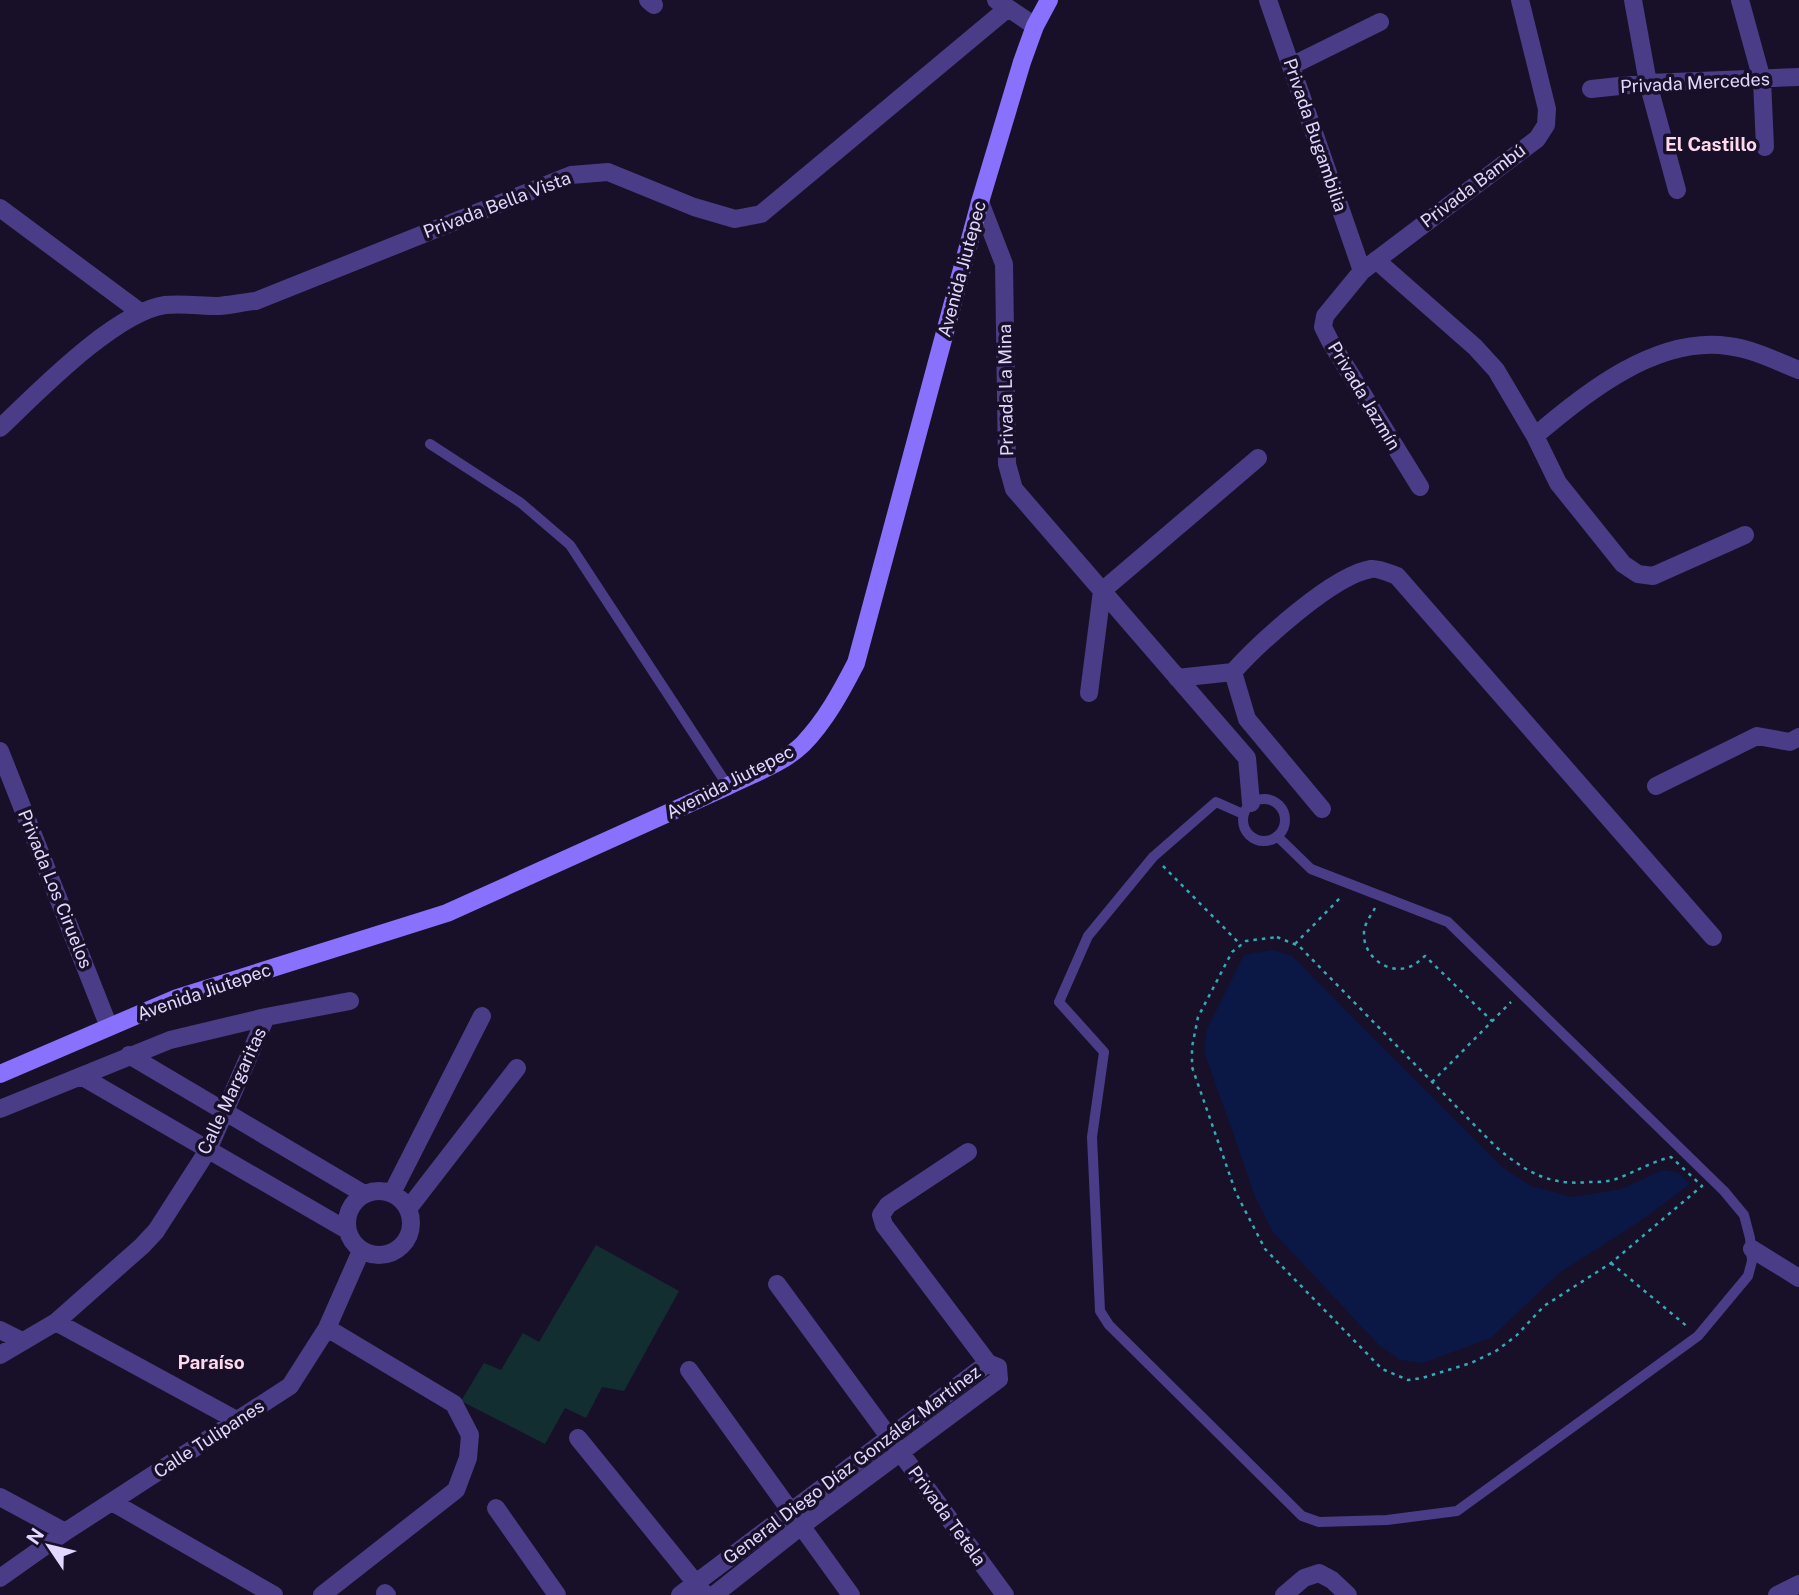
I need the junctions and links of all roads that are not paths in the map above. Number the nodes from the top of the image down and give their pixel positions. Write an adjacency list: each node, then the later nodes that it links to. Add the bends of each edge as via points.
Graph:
1 (1049, 0): 8 (main road, Avenida Jiutepec)
2 (1268, 0): 9 (street, Privada Bugambilia)
3 (1520, 0): 18 (street, Privada Bambú, via 1547,109 1546,125 1537,139)
4 (1633, 0): 12 (street)
5 (1740, 0): 11 (street)
6 (1002, 4): 8 (street); 19 (street, Privada Bella Vista, via 761,214 735,219 608,172 571,174 256,301 222,306 165,305)
7 (1380, 22): 9 (street)
8 (1035, 26): 16 (main road, Avenida Jiutepec)
9 (1291, 66): 18 (street, Privada Bugambilia)
10 (1799, 78): 11 (street, Privada Mercedes)
11 (1762, 80): 12 (street, Privada Mercedes); 14 (street)
12 (1648, 83): 13 (street, Privada Mercedes); 15 (street)
13 (1591, 89)
14 (1765, 147)
15 (1677, 190)
16 (980, 202): 27 (street, Privada La Mina, via 1004,264 1007,464 1014,489); 33 (main road, Avenida Jiutepec, via 856,663 836,703 802,746)
17 (0, 208): 19 (street)
18 (1369, 265): 22 (street, via 1475,347 1496,370); 25 (street, Privada Jazmín, via 1325,316 1323,327)
19 (140, 312): 21 (street, Privada Bella Vista, via 51,380)
20 (1799, 370): 22 (street, via 1729,346 1697,345 1655,355 1578,399)
21 (0, 428)
22 (1535, 436): 26 (street, via 1558,483 1623,565 1638,574 1653,576)
23 (430, 444): 33 (lane, via 521,503 570,545)
24 (1258, 458): 27 (street)
25 (1420, 487)
26 (1745, 535)
27 (1102, 591): 29 (street, Privada La Mina); 30 (street)
28 (1233, 672): 29 (street); 36 (street, via 1247,719); 38 (street, via 1258,644 1338,582 1373,568 1397,576)
29 (1177, 678): 35 (street, Privada La Mina, via 1247,758)
30 (1089, 693)
31 (1799, 737): 34 (street, via 1790,742 1757,736)
32 (0, 751): 42 (street, Privada Los Ciruelos)
33 (728, 786): 42 (main road, Avenida Jiutepec, via 447,913 177,998)
34 (1656, 786)
35 (1247, 808): 37 (lane, via 1244,829 1254,839 1268,841); 37 (lane, via 1257,799 1270,799 1281,807 1285,820); 55 (lane, via 1216,802 1153,856 1088,936 1059,1002 1104,1052 1092,1137 1100,1311 1302,1516 1319,1522 1387,1520 1457,1511 1698,1336 1748,1276)
36 (1322, 809)
37 (1278, 836): 55 (lane, via 1311,869 1448,922 1724,1191 1744,1215)
38 (1713, 937)
39 (349, 1001): 41 (street)
40 (482, 1016): 51 (street)
41 (267, 1017): 43 (street, via 170,1040); 48 (street, Calle Margaritas)
42 (109, 1027): 45 (main road, Avenida Jiutepec)
43 (129, 1055): 46 (street); 48 (street)
44 (517, 1068): 53 (street)
45 (0, 1074)
46 (81, 1076): 47 (street); 49 (street)
47 (0, 1109)
48 (226, 1113): 49 (street, Calle Margaritas); 52 (street)
49 (208, 1150): 54 (street); 59 (street, Calle Margaritas, via 142,1247)
50 (968, 1152): 67 (street, General Diego Díaz González Martínez, via 881,1215 988,1363 998,1367 999,1379)
51 (392, 1193): 52 (street); 53 (street)
52 (364, 1194): 54 (street, via 348,1213)
53 (408, 1209): 56 (street, via 412,1222 401,1248 374,1256)
54 (347, 1230): 56 (street)
55 (1752, 1249): 57 (street)
56 (361, 1251): 60 (street, Calle Tulipanes)
57 (1799, 1278)
58 (777, 1284): 67 (street, Privada Tetela)
59 (56, 1322): 62 (street, Calle Margaritas); 65 (street)
60 (327, 1328): 65 (street, Calle Tulipanes, via 290,1386); 77 (street, via 454,1404 470,1435 468,1458 456,1490)
61 (0, 1330): 62 (street)
62 (22, 1341): 63 (street)
63 (0, 1355)
64 (689, 1370): 71 (street)
65 (238, 1421): 69 (street, Calle Tulipanes)
66 (578, 1438): 75 (street)
67 (894, 1444): 71 (street, General Diego Díaz González Martínez); 82 (street, Privada Tetela)
68 (0, 1497): 72 (street)
69 (112, 1502): 72 (street, Calle Tulipanes); 76 (street)
70 (496, 1508): 78 (street)
71 (795, 1520): 75 (street, General Diego Díaz González Martínez); 80 (street, General Diego Díaz González Martínez); 81 (street)
72 (65, 1532): 73 (street, Calle Tulipanes)
73 (0, 1578)
74 (1799, 1584): 85 (street)
75 (701, 1589): 79 (street, General Diego Díaz González Martínez)
76 (274, 1595)
77 (322, 1595)
78 (556, 1595)
79 (680, 1595)
80 (714, 1595)
81 (851, 1595)
82 (1005, 1595)
83 (1284, 1595): 84 (street, via 1304,1578 1319,1573)
84 (1348, 1595)
85 (1777, 1595)

